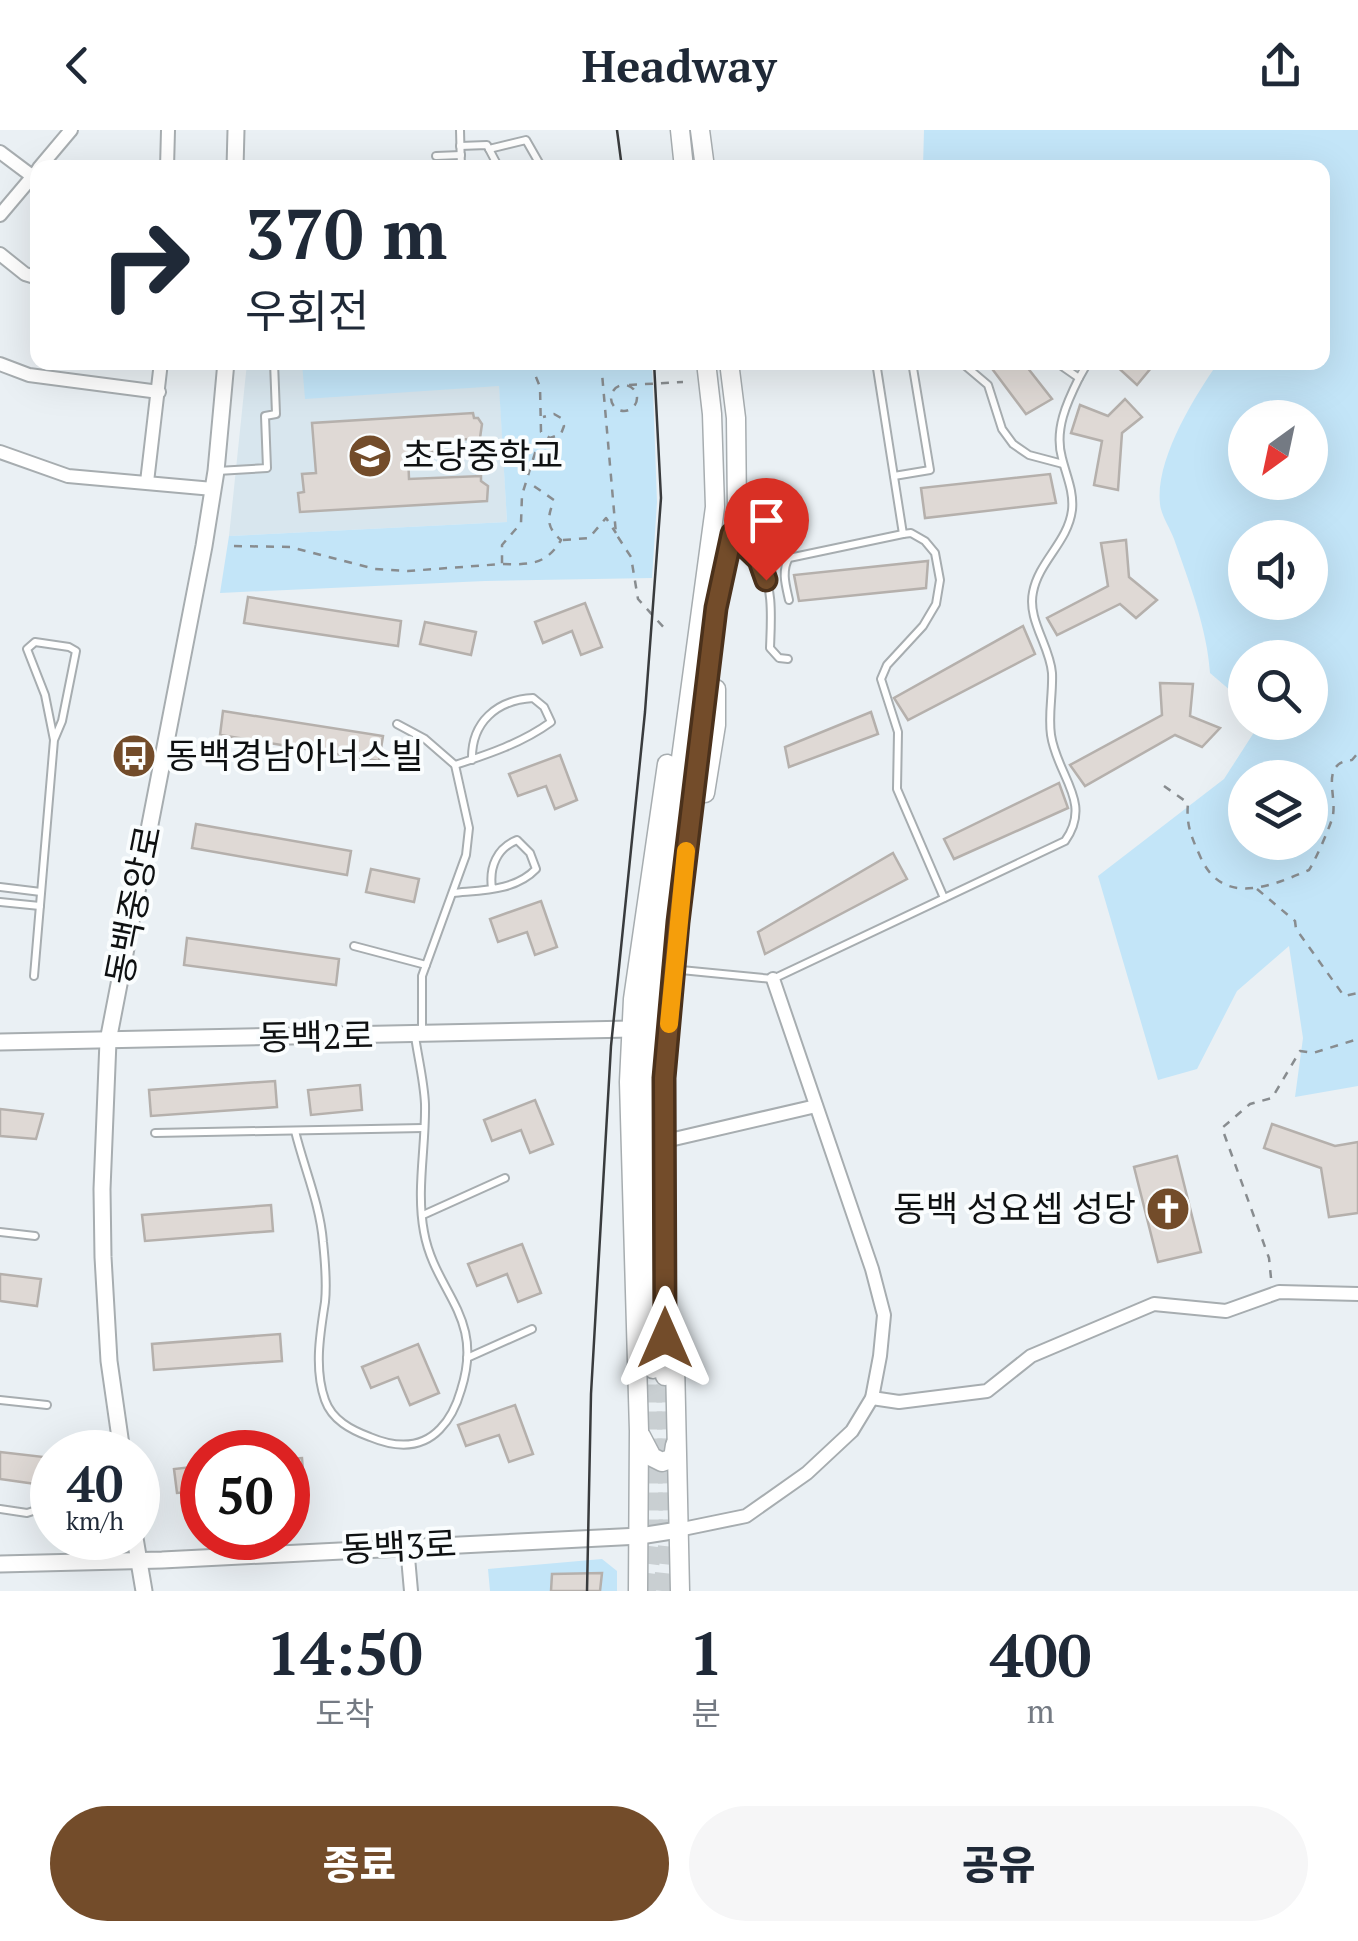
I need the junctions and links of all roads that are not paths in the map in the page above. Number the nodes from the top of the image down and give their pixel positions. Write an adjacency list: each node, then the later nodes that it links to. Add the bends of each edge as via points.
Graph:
1 (71, 130): 11 (street)
2 (168, 130): 12 (street)
3 (236, 130): 13 (street)
4 (460, 130): 8 (lane)
5 (680, 130): 17 (main road)
6 (700, 130): 18 (main road)
7 (489, 149): 8 (lane); 15 (lane); 16 (lane, via 526,140)
8 (461, 151): 10 (lane); 14 (lane)
9 (0, 152): 19 (street)
10 (436, 156)
11 (47, 160)
12 (167, 160)
13 (236, 160)
14 (461, 160)
15 (495, 160)
16 (537, 160)
17 (683, 160)
18 (704, 160)
19 (30, 169)
20 (30, 181): 21 (street)
21 (0, 215)
22 (0, 254): 23 (street)
23 (30, 276)
24 (0, 364): 36 (street, via 29,375)
25 (161, 370): 36 (street)
26 (225, 370): 39 (street, 동백중앙로)
27 (274, 370): 39 (lane, via 276,414 265,416 268,468)
28 (707, 370): 46 (main road, via 715,507)
29 (730, 370): 43 (main road, via 736,418)
30 (877, 370): 40 (lane)
31 (913, 370): 40 (lane, via 930,470)
32 (971, 370): 38 (lane, via 988,384 1013,444)
33 (1068, 370): 35 (lane)
34 (1084, 370): 35 (lane)
35 (1079, 378): 38 (lane, via 1060,426)
36 (160, 392): 41 (street)
37 (0, 452): 41 (street, via 68,476)
38 (1064, 464): 56 (lane, via 1072,510 1063,541 1032,593 1052,674 1050,732 1077,822 1065,841)
39 (216, 471): 42 (street, 동백중앙로)
40 (894, 476): 44 (lane)
41 (148, 482): 42 (street)
42 (213, 488): 66 (street, 동백중앙로)
43 (732, 534): 46 (main road); 47 (lane, via 759,560 772,613 770,648)
44 (903, 534): 45 (lane, via 789,558); 56 (lane, via 925,541 935,553 940,580 924,626 886,665 881,680 898,732 898,789)
45 (789, 600)
46 (707, 612): 61 (main road, via 716,725); 64 (main road, via 678,693); 80 (main road, via 653,965 644,1076)
47 (788, 660)
48 (397, 724): 51 (lane)
49 (54, 740): 49 (lane, via 27,649 35,642 76,654); 54 (lane)
50 (472, 760): 50 (lane, via 551,722 544,707 518,698 492,710 479,723); 51 (lane)
51 (456, 765): 55 (lane, via 470,828)
52 (0, 888): 54 (lane)
53 (492, 888): 53 (lane, via 526,880 536,869 517,840 495,859); 55 (lane)
54 (40, 892): 58 (lane)
55 (452, 893): 60 (lane)
56 (944, 898): 63 (lane)
57 (0, 902): 58 (lane)
58 (40, 906): 62 (lane)
59 (354, 946): 60 (lane)
60 (426, 965): 65 (lane)
61 (681, 970): 63 (lane); 72 (main road)
62 (34, 976)
63 (773, 979): 68 (street)
64 (632, 1030): 65 (street, 동백2로); 85 (main road)
65 (418, 1035): 66 (street, 동백2로); 69 (lane)
66 (108, 1041): 67 (street, 동백2로); 84 (street, 동백중앙로, via 102,1258)
67 (0, 1042)
68 (816, 1106): 72 (street); 81 (street, via 884,1315)
69 (422, 1128): 70 (lane); 74 (lane)
70 (296, 1131): 71 (lane); 79 (lane, via 323,1238 320,1368 332,1414 382,1442 431,1438 448,1420)
71 (155, 1133)
72 (674, 1139): 86 (main road)
73 (505, 1178): 74 (lane)
74 (422, 1215): 79 (lane, via 429,1251 463,1322)
75 (0, 1232): 76 (lane)
76 (35, 1236)
77 (1358, 1294): 81 (street, via 1279,1292 1226,1311 1154,1304 1031,1356 988,1391 900,1402)
78 (532, 1329): 79 (lane)
79 (468, 1358)
80 (659, 1372)
81 (872, 1398): 89 (street, via 852,1431 746,1516)
82 (0, 1400): 83 (lane)
83 (47, 1406)
84 (119, 1430)
85 (638, 1431): 86 (main road, via 662,1462 673,1458); 90 (main road)
86 (676, 1441): 89 (main road)
87 (0, 1509): 88 (lane)
88 (30, 1512)
89 (678, 1530): 90 (street, 동백3로); 97 (main road)
90 (640, 1536): 91 (street, 동백3로); 96 (main road)
91 (406, 1546): 92 (street, 동백3로); 95 (street)
92 (138, 1562): 93 (street, 동백3로); 94 (street)
93 (0, 1564)
94 (144, 1591)
95 (411, 1591)
96 (638, 1591)
97 (680, 1591)

